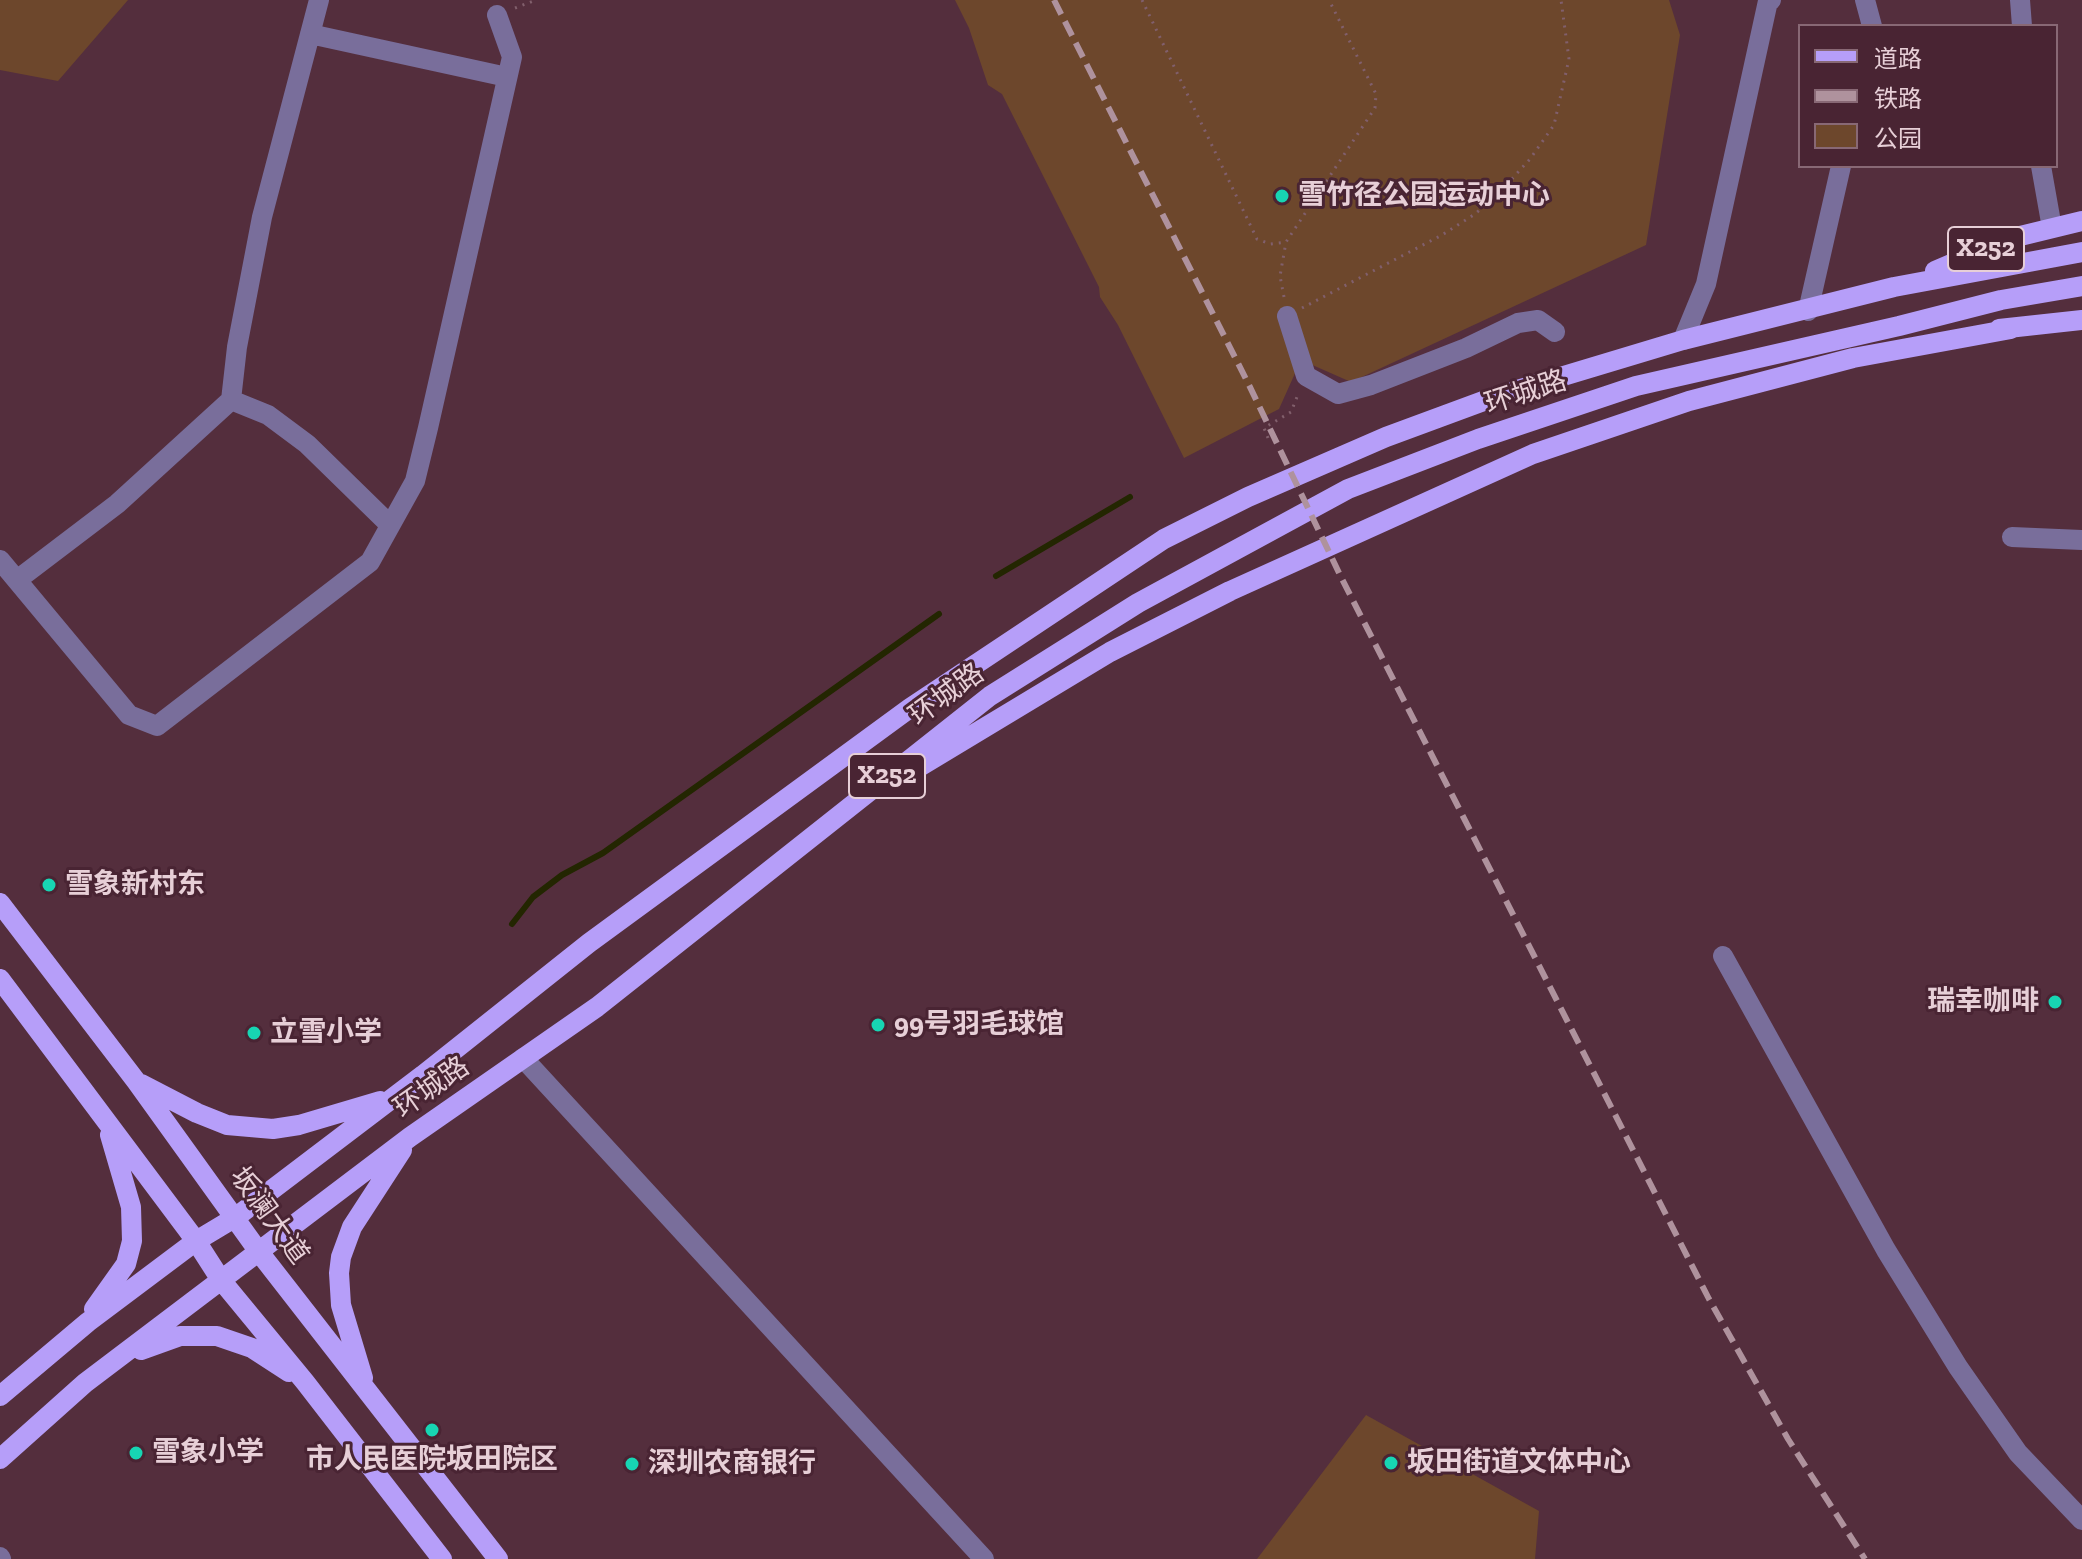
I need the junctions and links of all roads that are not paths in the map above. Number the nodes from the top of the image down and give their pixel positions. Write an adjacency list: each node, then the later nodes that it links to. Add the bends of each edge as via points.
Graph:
1 (319, 0): 8 (street)
2 (1771, 0): 23 (street, via 1706,284)
3 (1865, 0): 6 (street)
4 (2020, 0): 7 (street)
5 (497, 15): 9 (street, via 512,57)
6 (1871, 24)
7 (2022, 24)
8 (310, 34): 9 (street); 24 (street, via 262,217)
9 (507, 77): 25 (street, via 415,481)
10 (1841, 168): 17 (street)
11 (2041, 168): 13 (street)
12 (2082, 221): 13 (main road, X252)
13 (2052, 228): 16 (main road, X252, via 2012,238)
14 (2082, 252): 16 (main road)
15 (2082, 286): 20 (main road)
16 (1894, 287): 17 (main road, 环城路 / X252)
17 (1808, 311): 23 (main road, 环城路 / X252)
18 (1287, 316): 22 (street, via 1306,376 1338,394 1385,380 1518,323 1538,320)
19 (2082, 320): 21 (main road)
20 (1899, 326): 21 (main road); 30 (main road, 环城路 / X252, via 1636,386 1348,489 1138,603 1004,688)
21 (2011, 329): 30 (main road, via 1853,358 1704,397 1533,454 1230,591 1110,652)
22 (1555, 332)
23 (1683, 340): 36 (main road, 环城路 / X252, via 1497,396 1386,437 1164,539 897,717 589,943)
24 (231, 400): 25 (street, via 268,415 307,444); 29 (street, via 117,504)
25 (390, 525): 29 (street, via 370,562 157,726 129,715)
26 (2012, 537): 27 (street)
27 (2082, 540)
28 (0, 560): 29 (street)
29 (17, 580)
30 (825, 825): 34 (main road, 环城路 / X252, via 597,1007)
31 (0, 903): 35 (main road, 坂澜大道)
32 (1723, 956): 49 (street, via 1886,1250 1958,1367 2018,1453)
33 (0, 979): 37 (main road)
34 (523, 1058): 38 (main road, 环城路 / X252); 52 (street)
35 (136, 1081): 36 (main road, via 227,1125 273,1129); 39 (main road, 坂澜大道)
36 (395, 1096): 39 (main road, 环城路 / X252)
37 (105, 1120): 40 (main road); 43 (main road, via 131,1207 132,1241 126,1264)
38 (410, 1137): 41 (main road, 环城路 / X252); 46 (main road, via 352,1227 341,1257 341,1305)
39 (236, 1217): 40 (main road, 环城路 / X252); 41 (main road, 坂澜大道)
40 (196, 1241): 42 (main road); 43 (main road, 环城路 / X252)
41 (259, 1252): 42 (main road, 环城路 / X252); 46 (main road, 坂澜大道)
42 (221, 1280): 44 (main road, 环城路 / X252); 45 (main road)
43 (77, 1331): 47 (main road, 环城路 / X252)
44 (108, 1365): 45 (main road, via 162,1341 198,1335 252,1348); 48 (main road, 环城路 / X252)
45 (305, 1382): 50 (main road)
46 (367, 1389): 51 (main road, 坂澜大道)
47 (0, 1396)
48 (0, 1459)
49 (2082, 1520)
50 (442, 1559)
51 (498, 1559)
52 (984, 1559)

